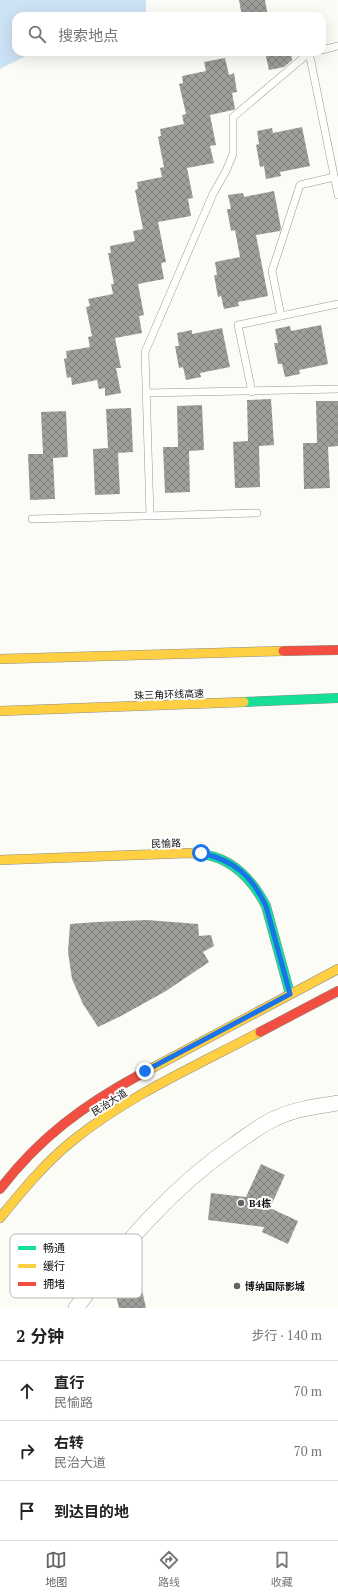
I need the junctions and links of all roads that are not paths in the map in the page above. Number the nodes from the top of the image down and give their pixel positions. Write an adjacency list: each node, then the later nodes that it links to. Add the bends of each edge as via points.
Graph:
1 (338, 46): 2 (lane)
2 (326, 49)
3 (304, 56): 11 (lane, via 233,117 233,154 213,194 145,352)
4 (310, 56): 5 (lane)
5 (334, 177): 6 (lane); 8 (lane, via 300,185 272,271)
6 (338, 194)
7 (338, 304): 8 (lane)
8 (281, 316): 10 (lane, via 238,325)
9 (338, 389): 10 (lane)
10 (252, 392): 11 (lane)
11 (146, 393): 13 (lane)
12 (257, 513): 13 (lane)
13 (150, 515): 14 (lane)
14 (32, 519)
15 (338, 650): 16 (main road)
16 (0, 659)
17 (338, 698): 18 (main road, 珠三角环线高速)
18 (0, 711)
19 (0, 860): 22 (main road, 民愉路, via 201,853 225,860 246,874 261,894)
20 (338, 969): 22 (main road, 民治大道)
21 (338, 991): 25 (main road, 民治大道, via 152,1089 96,1123 50,1162)
22 (290, 994): 24 (main road, 民治大道, via 145,1071 80,1111 30,1154)
23 (338, 1103): 26 (street, via 276,1118 249,1135 207,1165 173,1194)
24 (0, 1189)
25 (0, 1218)
26 (135, 1234)
27 (83, 1298): 28 (street)
28 (76, 1308)

